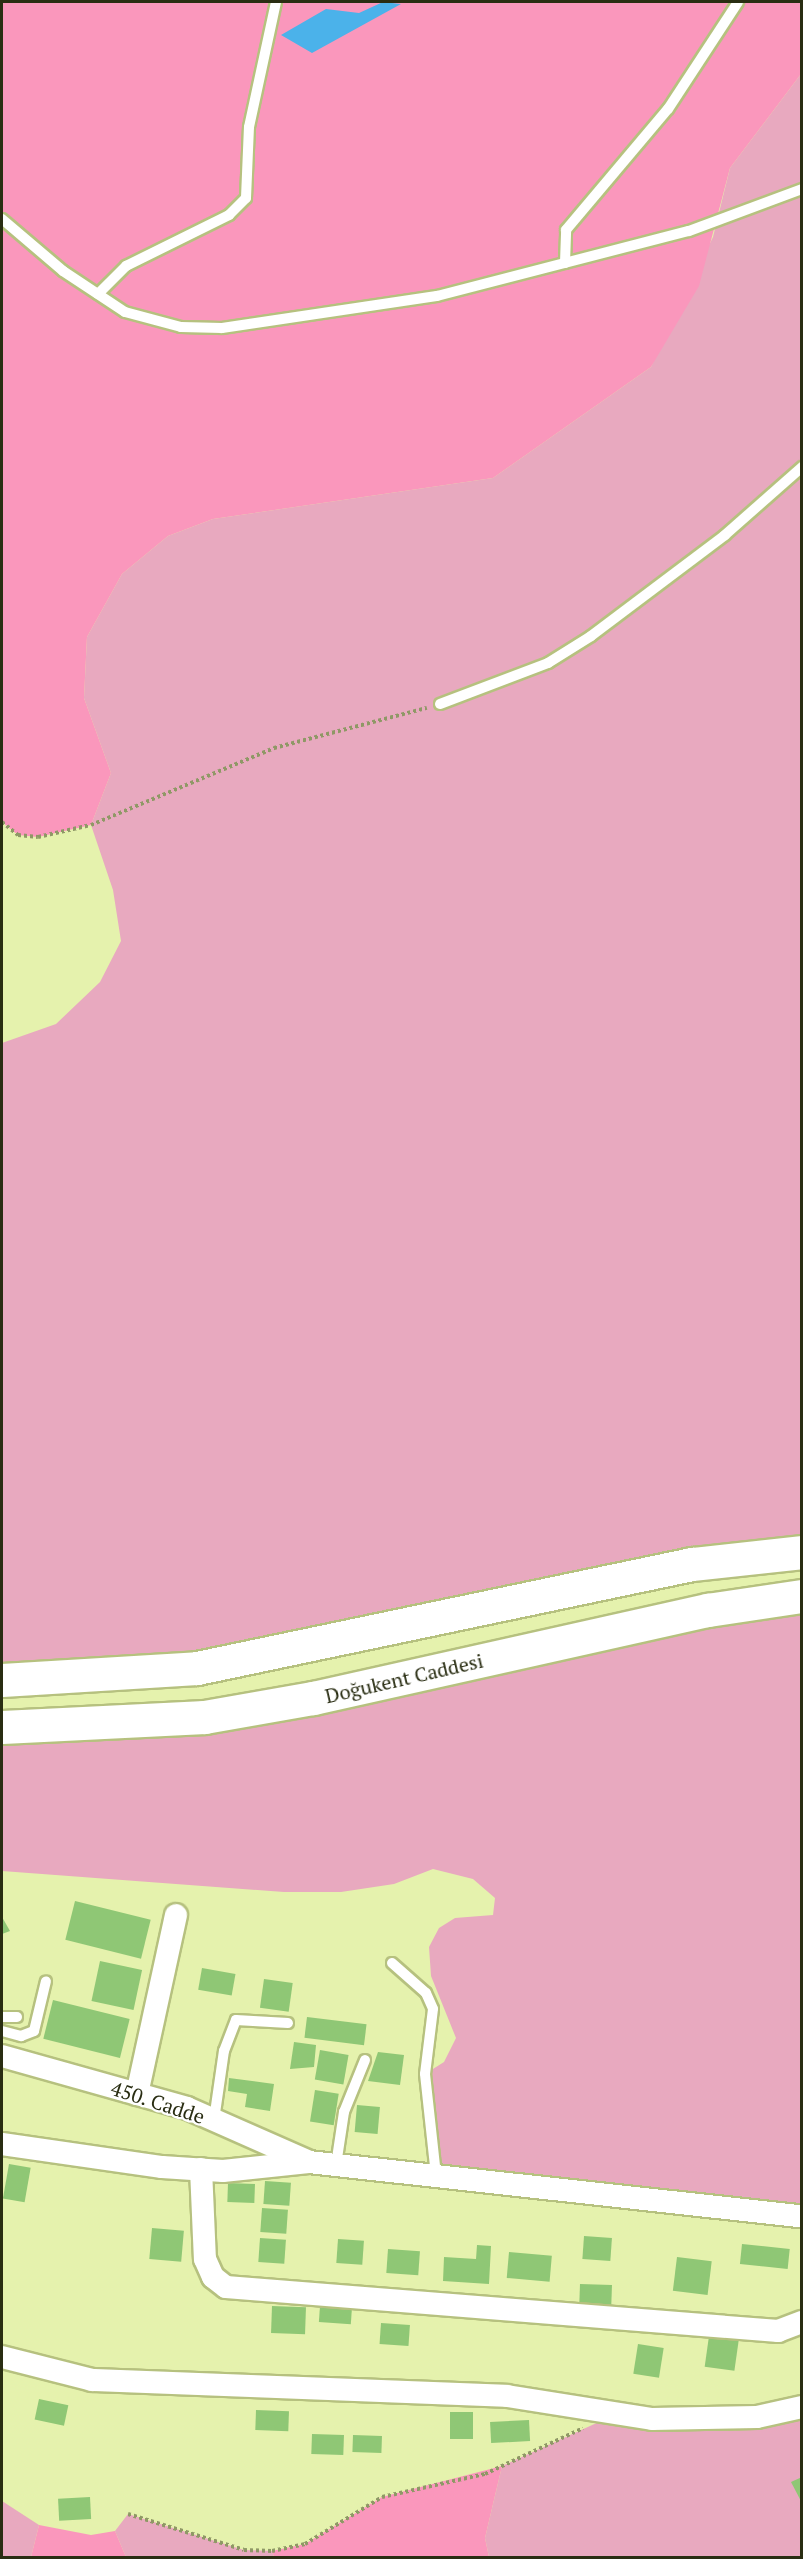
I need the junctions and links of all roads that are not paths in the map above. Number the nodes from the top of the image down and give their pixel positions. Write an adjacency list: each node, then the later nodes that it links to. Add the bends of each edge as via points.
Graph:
1 (276, 2): 6 (lane, via 249,127 246,198 229,215 126,266)
2 (738, 2): 5 (lane, via 668,109 566,230)
3 (801, 189): 5 (lane, via 689,231)
4 (2, 219): 6 (lane)
5 (565, 263): 6 (lane, via 437,296 222,328 142,319)
6 (98, 294)
7 (801, 468): 8 (lane, via 724,535 591,636 548,663)
8 (440, 704)
9 (801, 1552): 11 (main road, via 692,1564 197,1668)
10 (801, 1596): 12 (main road, Doğukent Caddesi, via 708,1610 313,1698 205,1717)
11 (2, 1680)
12 (2, 1727)
13 (176, 1916): 22 (street)
14 (392, 1963): 28 (lane, via 426,1993 433,2009 425,2074)
15 (46, 1981): 19 (lane, via 34,2031 21,2036)
16 (2, 2017): 17 (lane)
17 (17, 2017)
18 (288, 2024): 23 (lane, via 236,2020 224,2051)
19 (2, 2031)
20 (2, 2056): 22 (street, 450. Cadde)
21 (365, 2060): 26 (lane, via 344,2112)
22 (137, 2094): 23 (street, 450. Cadde)
23 (214, 2120): 25 (street, 450. Cadde)
24 (2, 2144): 27 (street)
25 (309, 2162): 26 (street); 27 (street)
26 (336, 2165): 28 (street)
27 (201, 2169): 30 (street, via 205,2259 213,2277 226,2288 778,2331)
28 (436, 2176): 29 (street)
29 (801, 2216)
30 (801, 2322)
31 (2, 2357): 32 (street, via 92,2380 507,2396 628,2415 757,2417)
32 (801, 2407)

